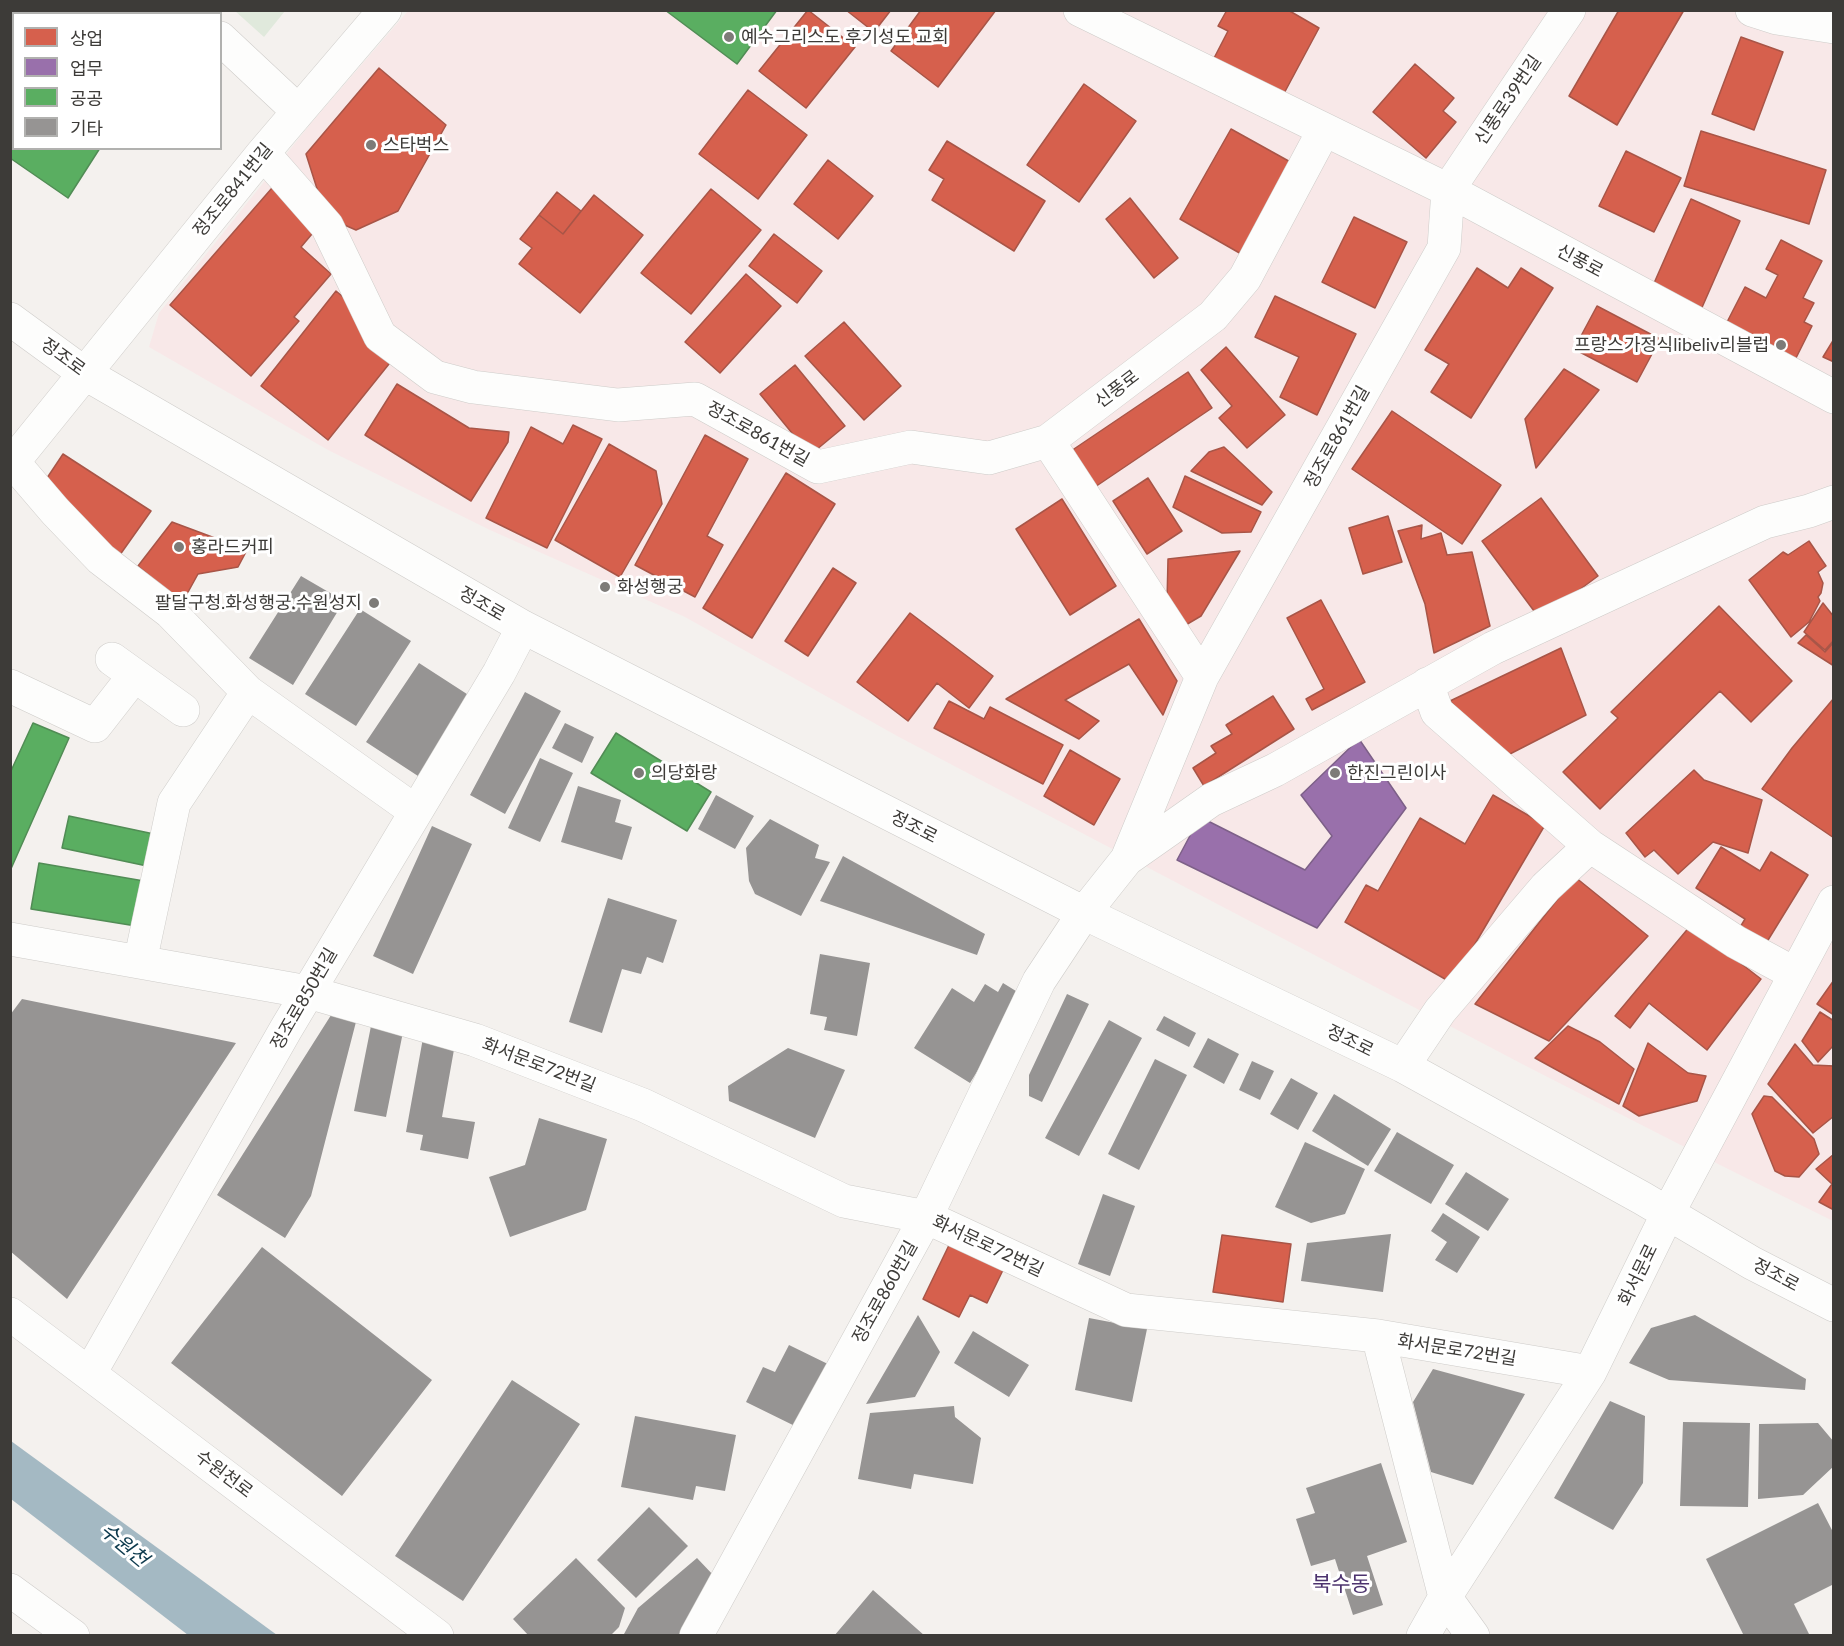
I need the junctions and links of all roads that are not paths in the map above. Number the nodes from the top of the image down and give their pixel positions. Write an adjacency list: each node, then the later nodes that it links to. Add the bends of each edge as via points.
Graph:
1 (385, 10): 7 (street, 정조로841번길)
2 (1080, 10): 8 (street, 신풍로)
3 (1569, 10): 10 (street, 신풍로39번길)
4 (1752, 10): 5 (street)
5 (1833, 27)
6 (222, 40): 7 (street)
7 (298, 111): 9 (street, 정조로841번길)
8 (1324, 130): 10 (street, 신풍로); 14 (street, 신풍로, via 1245,278 1213,316)
9 (262, 153): 12 (street, 정조로841번길); 14 (street, 정조로861번길, via 327,226 381,336 435,377 473,387 618,405 695,399 818,467 911,447 989,458)
10 (1448, 190): 13 (street, 신풍로); 18 (street, 정조로861번길, via 1444,248)
11 (10, 319): 12 (street, 정조로)
12 (84, 373): 15 (street, 정조로841번길); 17 (street, 정조로)
13 (1833, 397)
14 (1048, 441): 18 (street)
15 (12, 463): 21 (street, via 101,559 170,612)
16 (1833, 502): 19 (street, via 1765,522 1492,648)
17 (523, 627): 23 (street, 정조로850번길); 27 (street, 정조로)
18 (1202, 677): 25 (street, 정조로861번길)
19 (1427, 684): 24 (street, via 1437,712); 25 (street, via 1275,770 1211,800)
20 (10, 686): 22 (street, via 95,726 123,668)
21 (248, 692): 23 (street); 29 (street, via 174,803)
22 (183, 710)
23 (416, 811): 31 (street, 정조로850번길)
24 (1590, 846): 30 (street, via 1736,942); 32 (street, via 1546,887 1440,1011)
25 (1127, 860): 27 (street, 정조로861번길)
26 (1833, 902): 30 (street, 화서문로)
27 (1084, 913): 32 (street, 정조로); 34 (street, 정조로860번길, via 1039,981)
28 (10, 939): 29 (street, 화서문로72번길)
29 (140, 962): 31 (street, 화서문로72번길)
30 (1795, 974): 33 (street, 화서문로)
31 (308, 992): 34 (street, 화서문로72번길, via 476,1040 642,1105 844,1201); 39 (street, 정조로850번길)
32 (1403, 1066): 33 (street, 정조로)
33 (1668, 1213): 35 (street, 정조로); 38 (street, 화서문로)
34 (926, 1217): 37 (street, 화서문로72번길, via 1126,1310); 44 (street, 정조로860번길)
35 (1833, 1305)
36 (10, 1314): 39 (street, 수원천로)
37 (1378, 1336): 38 (street, 화서문로72번길); 41 (street)
38 (1590, 1372): 41 (street, 화서문로)
39 (90, 1373): 43 (street, 수원천로)
40 (10, 1590): 42 (street)
41 (1445, 1597): 45 (street, 화서문로); 46 (street)
42 (73, 1635)
43 (437, 1635)
44 (696, 1635)
45 (1423, 1635)
46 (1473, 1635)

